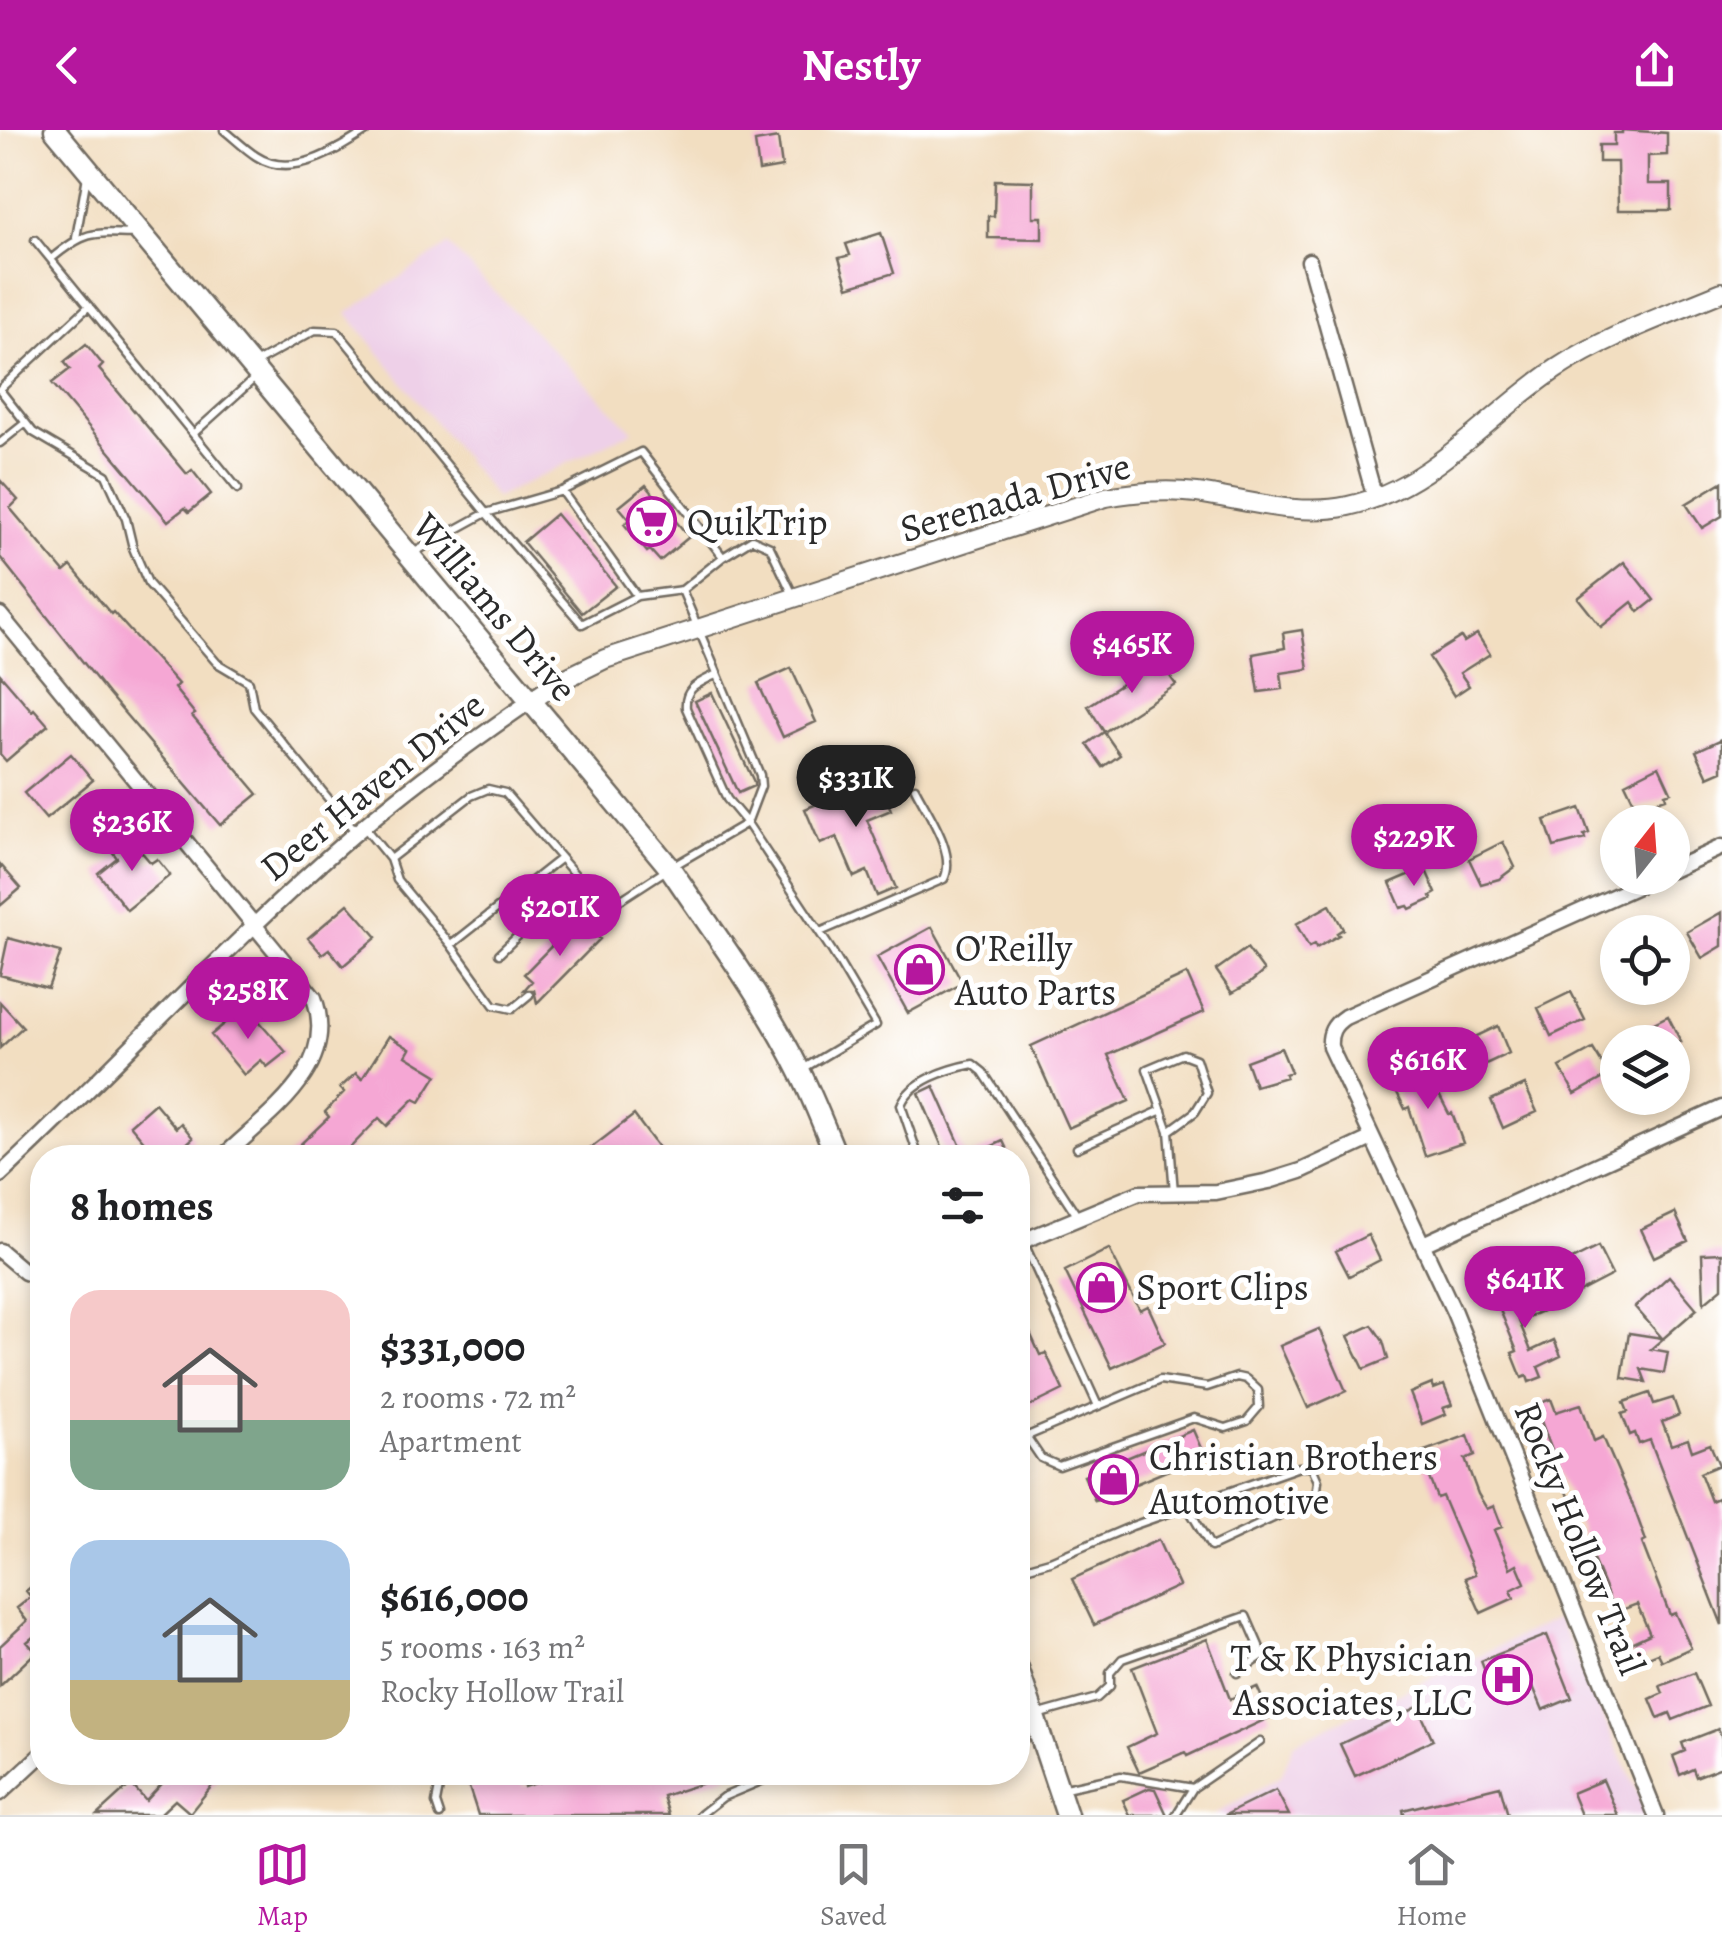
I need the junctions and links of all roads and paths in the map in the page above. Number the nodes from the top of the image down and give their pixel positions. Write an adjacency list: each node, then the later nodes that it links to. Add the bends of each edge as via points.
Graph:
1 (56, 130): 4 (main road, Williams Drive)
2 (224, 130): 3 (lane, via 259,159 295,165 334,152)
3 (368, 130)
4 (88, 170): 5 (main road, Williams Drive); 6 (lane)
5 (140, 234): 6 (lane); 12 (main road, Williams Drive)
6 (76, 238): 8 (lane)
7 (34, 240): 8 (lane)
8 (51, 260): 11 (lane)
9 (1308, 261): 19 (street)
10 (1722, 292): 19 (street, Serenada Drive, via 1560,366 1428,472)
11 (89, 306): 13 (lane); 15 (lane)
12 (253, 371): 15 (lane); 20 (lane, via 315,330 337,331); 21 (main road, Williams Drive)
13 (0, 390): 14 (lane)
14 (25, 422): 16 (lane); 32 (lane, via 106,475 148,583 216,663 249,682 254,708)
15 (193, 434): 17 (lane)
16 (0, 443)
17 (238, 489)
18 (562, 491): 20 (lane); 22 (lane, via 641,452); 24 (lane)
19 (1375, 498): 25 (street, Serenada Drive, via 1306,510 1138,491)
20 (486, 512): 21 (lane); 24 (lane, via 582,624)
21 (407, 556): 29 (main road, Williams Drive)
22 (723, 557): 23 (lane); 25 (lane, via 752,540 770,547)
23 (682, 590): 24 (lane); 27 (lane)
24 (637, 596)
25 (794, 596): 27 (street, Serenada Drive)
26 (0, 615): 41 (street)
27 (698, 630): 28 (lane); 29 (street, Serenada Drive, via 587,666)
28 (717, 674): 31 (lane, via 760,775); 31 (lane, via 690,689 686,708 726,799)
29 (529, 702): 32 (street, Deer Haven Drive); 37 (main road, Williams Drive)
30 (915, 788): 43 (lane, via 948,857 944,880)
31 (747, 824): 37 (lane); 43 (lane)
32 (360, 830): 35 (lane); 41 (street, Deer Haven Drive)
33 (1722, 847): 36 (street)
34 (561, 858): 35 (lane, via 505,793 488,790); 38 (lane); 44 (lane)
35 (390, 859): 44 (lane, via 397,880)
36 (1690, 862)
37 (670, 868): 40 (lane); 47 (main road, Williams Drive)
38 (578, 878): 40 (lane); 45 (lane)
39 (1617, 895): 51 (street, Rocky Hollow Trail, via 1345,1016 1332,1028 1330,1047)
40 (611, 906): 42 (lane)
41 (255, 925): 52 (street, Deer Haven Drive); 53 (street, via 314,998 320,1036 301,1081)
42 (591, 930)
43 (820, 932): 47 (lane, via 876,1025)
44 (451, 945): 46 (lane, via 494,1005 512,1009)
45 (499, 954)
46 (529, 995)
47 (800, 1070): 54 (main road, Williams Drive)
48 (1722, 1108): 62 (street)
49 (1162, 1110): 50 (lane); 50 (lane, via 1147,1069 1183,1054 1196,1059 1208,1093); 57 (lane)
50 (1168, 1131): 59 (lane)
51 (1372, 1138): 59 (street, via 1301,1172 1216,1192); 62 (street, Rocky Hollow Trail)
52 (32, 1145)
53 (235, 1145)
54 (832, 1145)
55 (915, 1145): 60 (lane, via 902,1100 916,1086 972,1064)
56 (30, 1147): 58 (street, Deer Haven Drive)
57 (1077, 1148)
58 (0, 1175)
59 (1174, 1193): 60 (street, via 1139,1193)
60 (1078, 1218): 61 (street)
61 (1030, 1238)
62 (1423, 1244): 85 (street, Rocky Hollow Trail)
63 (0, 1251): 65 (street)
64 (1030, 1263): 66 (lane)
65 (30, 1274)
66 (1098, 1406): 67 (lane); 68 (lane, via 1160,1380 1207,1388 1237,1377 1259,1397 1247,1421 1226,1428 1194,1418 1059,1466)
67 (1030, 1435)
68 (1030, 1447)
69 (1188, 1508): 69 (lane, via 1299,1467 1312,1467 1318,1481 1316,1498 1211,1548); 70 (lane)
70 (1030, 1567)
71 (1237, 1673): 73 (lane, via 1263,1654 1246,1616 1122,1658 1097,1698)
72 (1030, 1708): 73 (main road)
73 (1034, 1716): 79 (main road)
74 (1260, 1742): 78 (lane)
75 (30, 1765): 80 (street)
76 (439, 1785): 81 (lane)
77 (750, 1785): 82 (lane)
78 (1193, 1788): 79 (lane, via 1122,1776); 84 (lane)
79 (1058, 1790): 83 (main road)
80 (0, 1793)
81 (440, 1815)
82 (700, 1815)
83 (1067, 1815)
84 (1176, 1815)
85 (1656, 1815)

